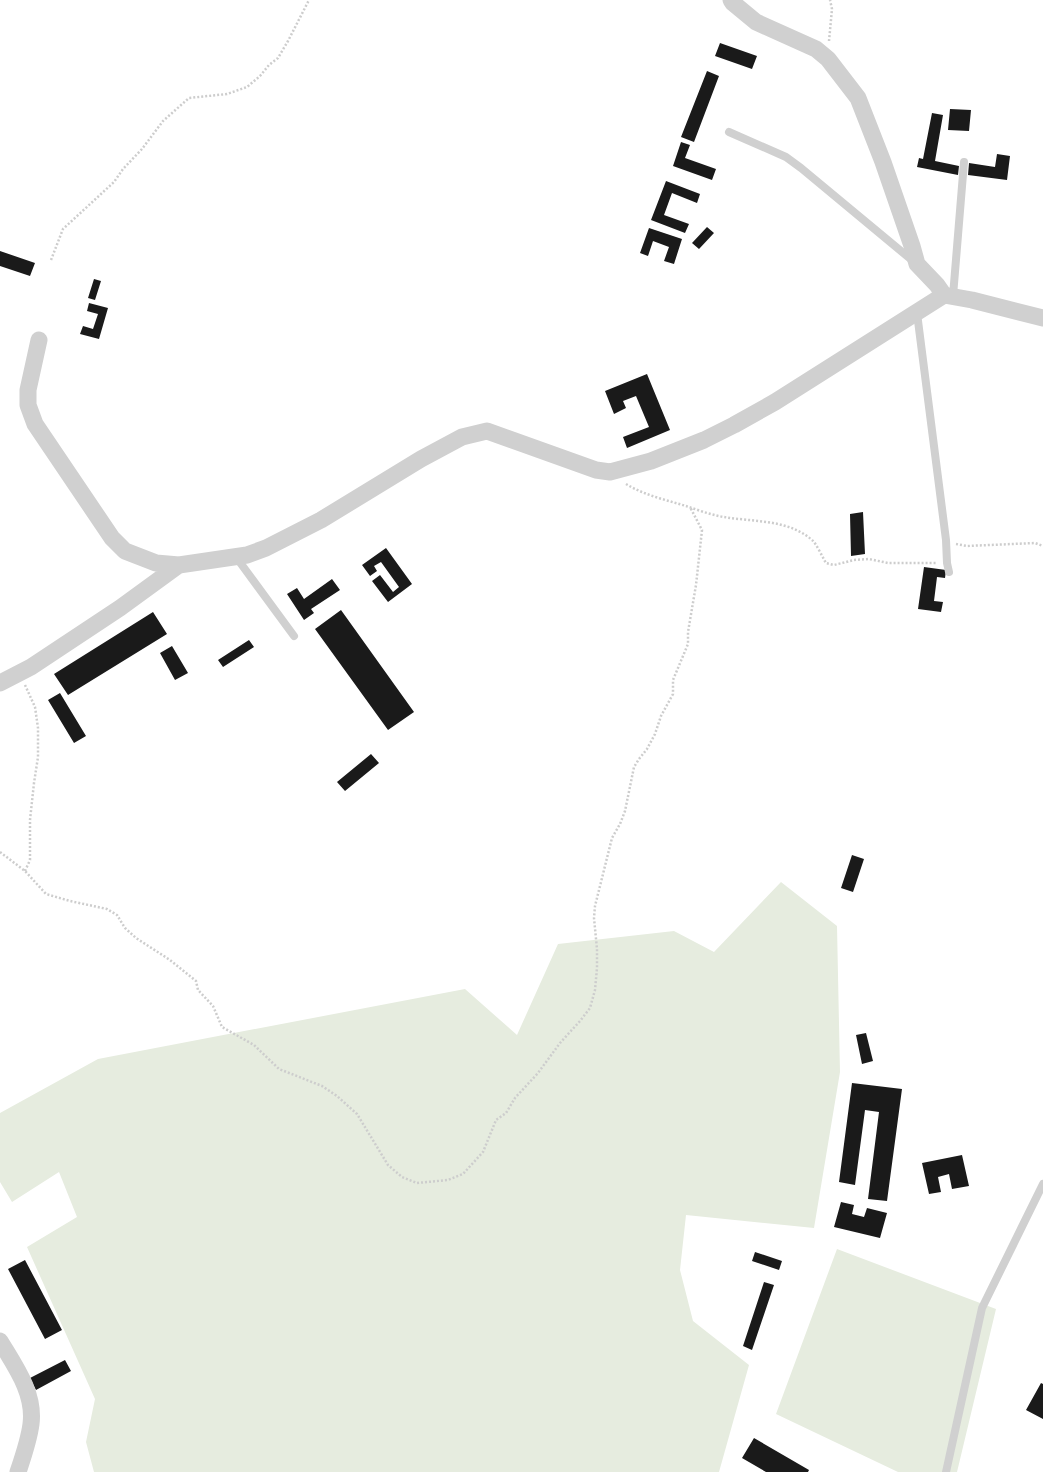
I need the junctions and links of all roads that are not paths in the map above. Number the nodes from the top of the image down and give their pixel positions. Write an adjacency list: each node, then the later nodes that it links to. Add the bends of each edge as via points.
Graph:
1 (731, 0): 4 (street, via 756,22 816,49 828,59 858,98 883,162)
2 (729, 132): 4 (lane, via 786,157 802,168)
3 (964, 162): 5 (lane)
4 (917, 264): 5 (street)
5 (948, 295): 6 (street); 7 (street)
6 (917, 313): 9 (street, via 734,425 651,461 610,472 596,470 487,431 476,432 421,459 321,520 266,548); 11 (lane)
7 (1043, 318)
8 (39, 340): 10 (street, via 28,390 28,405 34,424 104,528 124,551 156,563)
9 (236, 557): 10 (street); 12 (lane)
10 (179, 565): 13 (street, via 31,667)
11 (949, 572)
12 (294, 636)
13 (0, 683)
14 (1043, 1184): 17 (lane, via 982,1308)
15 (0, 1341): 16 (street, via 21,1375 32,1410 31,1424)
16 (18, 1472)
17 (946, 1472)

